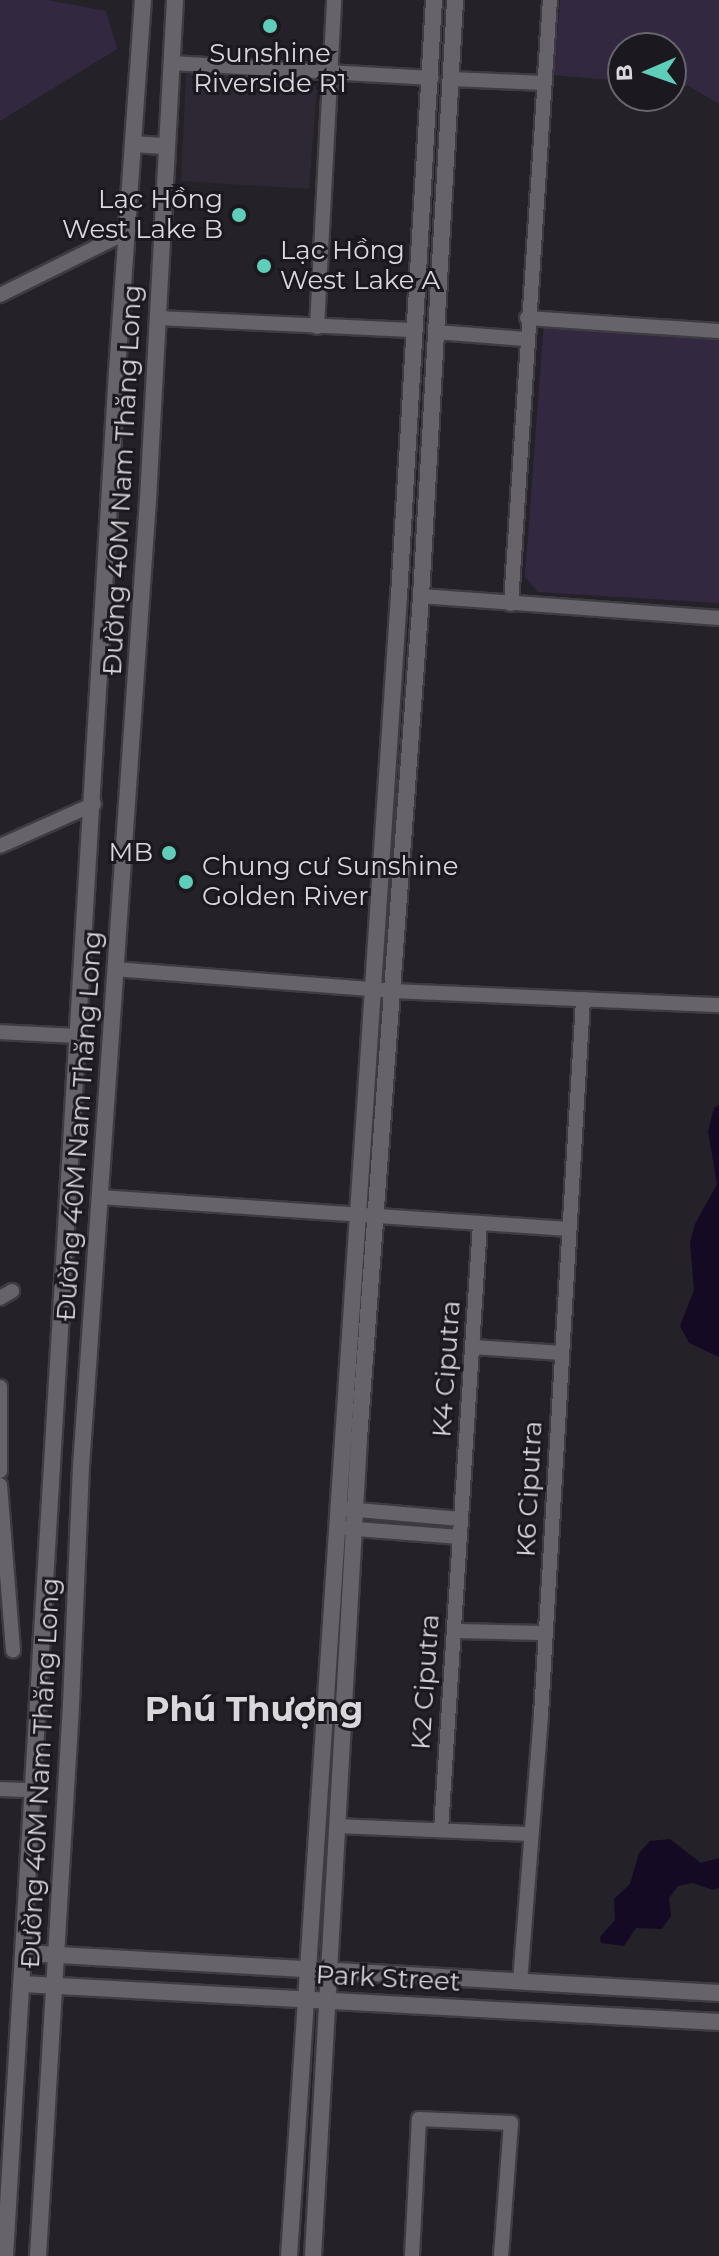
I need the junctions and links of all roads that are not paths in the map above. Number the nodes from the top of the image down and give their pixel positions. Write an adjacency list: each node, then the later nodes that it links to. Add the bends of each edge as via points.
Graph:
1 (143, 0): 12 (street, Đường 40M Nam Thăng Long)
2 (175, 0): 7 (street, Đường 40M Nam Thăng Long)
3 (334, 0): 8 (street)
4 (434, 0): 9 (street)
5 (455, 0): 10 (street)
6 (550, 0): 11 (street)
7 (171, 63): 8 (street); 13 (street, Đường 40M Nam Thăng Long)
8 (329, 72): 9 (street); 18 (street)
9 (432, 78): 10 (street); 19 (street)
10 (451, 79): 11 (street); 21 (street)
11 (544, 83): 17 (street)
12 (134, 144): 13 (street); 14 (street, Đường 40M Nam Thăng Long)
13 (166, 146): 16 (street, Đường 40M Nam Thăng Long)
14 (129, 231): 15 (street); 27 (street, Đường 40M Nam Thăng Long)
15 (0, 295)
16 (158, 318): 18 (street); 30 (street, Đường 40M Nam Thăng Long)
17 (527, 318): 20 (street); 22 (street)
18 (317, 327): 19 (street)
19 (416, 330): 21 (street); 23 (street)
20 (719, 331)
21 (436, 332): 22 (street); 24 (street)
22 (525, 339): 25 (street)
23 (399, 596): 24 (street); 31 (street)
24 (421, 596): 25 (street); 32 (street)
25 (511, 604): 26 (street)
26 (719, 618)
27 (94, 804): 28 (street); 29 (street, Đường 40M Nam Thăng Long)
28 (0, 846)
29 (84, 966): 30 (street); 36 (street, Đường 40M Nam Thăng Long)
30 (115, 969): 31 (street); 37 (street, Đường 40M Nam Thăng Long)
31 (373, 990): 32 (street); 38 (street)
32 (394, 991): 33 (street); 39 (street)
33 (583, 999): 34 (street); 41 (street, K6 Ciputra)
34 (719, 1005)
35 (0, 1032): 36 (street)
36 (80, 1036): 57 (street, Đường 40M Nam Thăng Long)
37 (99, 1197): 38 (street); 62 (street, Đường 40M Nam Thăng Long)
38 (357, 1213): 39 (street); 47 (street)
39 (375, 1215): 40 (street); 48 (street)
40 (480, 1223): 41 (street); 42 (street, K4 Ciputra)
41 (569, 1229): 43 (street, K6 Ciputra)
42 (473, 1347): 43 (street); 49 (street, K4 Ciputra)
43 (562, 1353): 54 (street, K6 Ciputra)
44 (0, 1387): 45 (street)
45 (0, 1471)
46 (0, 1485): 55 (street)
47 (336, 1509): 48 (street); 50 (street)
48 (355, 1510): 49 (street); 51 (street)
49 (461, 1519): 52 (street, K4 Ciputra)
50 (335, 1527): 51 (street); 63 (street)
51 (354, 1528): 52 (street); 58 (street)
52 (460, 1537): 53 (street, K2 Ciputra)
53 (454, 1631): 54 (street); 59 (street, K2 Ciputra)
54 (545, 1633): 60 (street, K6 Ciputra)
55 (13, 1650)
56 (0, 1789): 57 (street)
57 (33, 1790): 61 (street, Đường 40M Nam Thăng Long)
58 (337, 1826): 59 (street); 64 (street)
59 (441, 1830): 60 (street)
60 (530, 1834): 66 (street, K6 Ciputra)
61 (24, 1953): 62 (street, Park Street); 67 (street, Đường 40M Nam Thăng Long)
62 (55, 1955): 63 (street, Park Street); 68 (street, Đường 40M Nam Thăng Long)
63 (308, 1970): 64 (street, Park Street); 70 (street)
64 (331, 1971): 65 (street, Park Street); 71 (street)
65 (404, 1975): 66 (street, Park Street); 72 (street)
66 (520, 1982): 69 (street, Park Street)
67 (22, 1984): 68 (street, Park Street); 74 (street, Đường 40M Nam Thăng Long)
68 (54, 1985): 70 (street, Park Street); 76 (street, Đường 40M Nam Thăng Long)
69 (719, 1993)
70 (306, 1999): 71 (street, Park Street); 77 (street)
71 (329, 2000): 72 (street, Park Street); 78 (street)
72 (403, 2004): 73 (street, Park Street)
73 (719, 2022)
74 (7, 2115): 75 (street, Đường 40M Nam Thăng Long)
75 (5, 2256)
76 (38, 2256)
77 (289, 2256)
78 (313, 2256)
79 (412, 2256): 80 (street, via 419,2119 511,2123)
80 (501, 2256)

